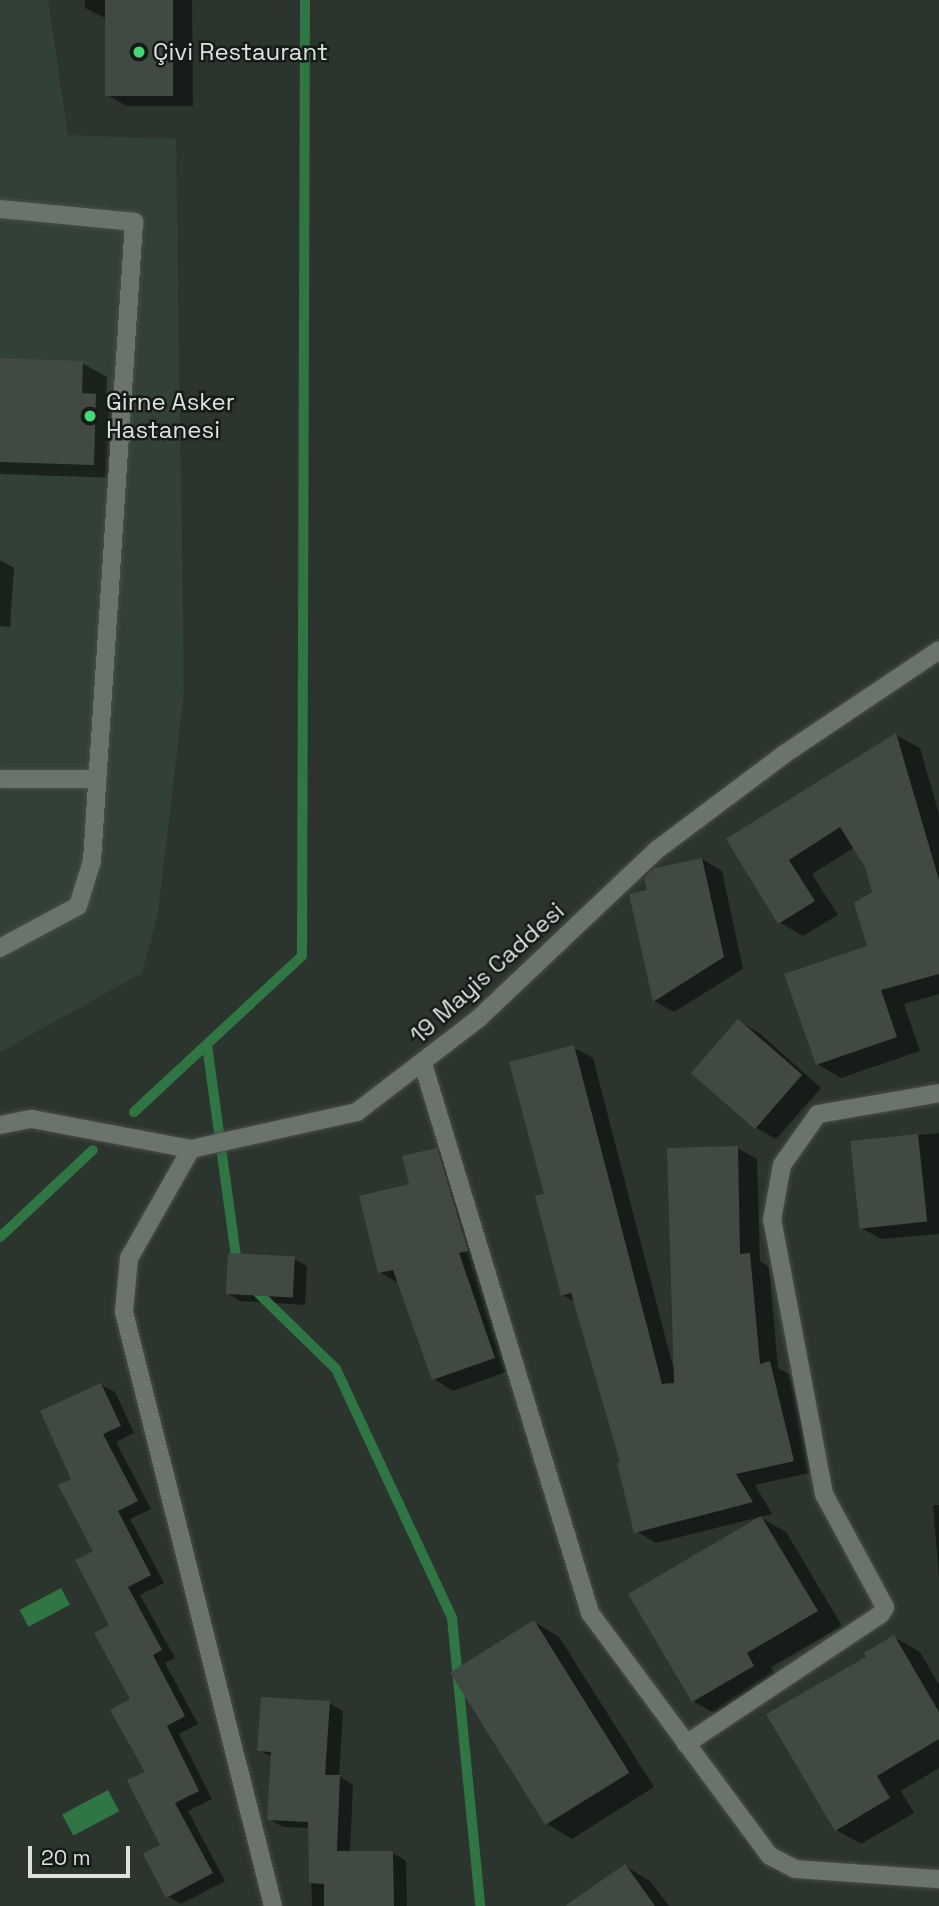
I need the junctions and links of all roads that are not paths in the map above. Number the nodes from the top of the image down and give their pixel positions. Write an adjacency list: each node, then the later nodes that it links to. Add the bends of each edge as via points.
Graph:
1 (0, 209): 4 (street, via 134,222)
2 (939, 650): 6 (street, 19 Mayis Caddesi, via 783,755 659,849 479,1018)
3 (0, 779): 4 (street)
4 (97, 779): 5 (street, via 92,861 78,906)
5 (0, 948)
6 (423, 1064): 9 (street, 19 Mayis Caddesi, via 357,1112); 10 (street, via 590,1613)
7 (939, 1093): 10 (street, via 818,1114 782,1166 772,1220 824,1494 885,1607)
8 (0, 1125): 9 (street, 19 Mayis Caddesi, via 32,1119)
9 (191, 1149): 12 (street, via 129,1258 124,1312)
10 (686, 1744): 11 (street, via 769,1856 795,1869)
11 (939, 1879)
12 (273, 1906)

